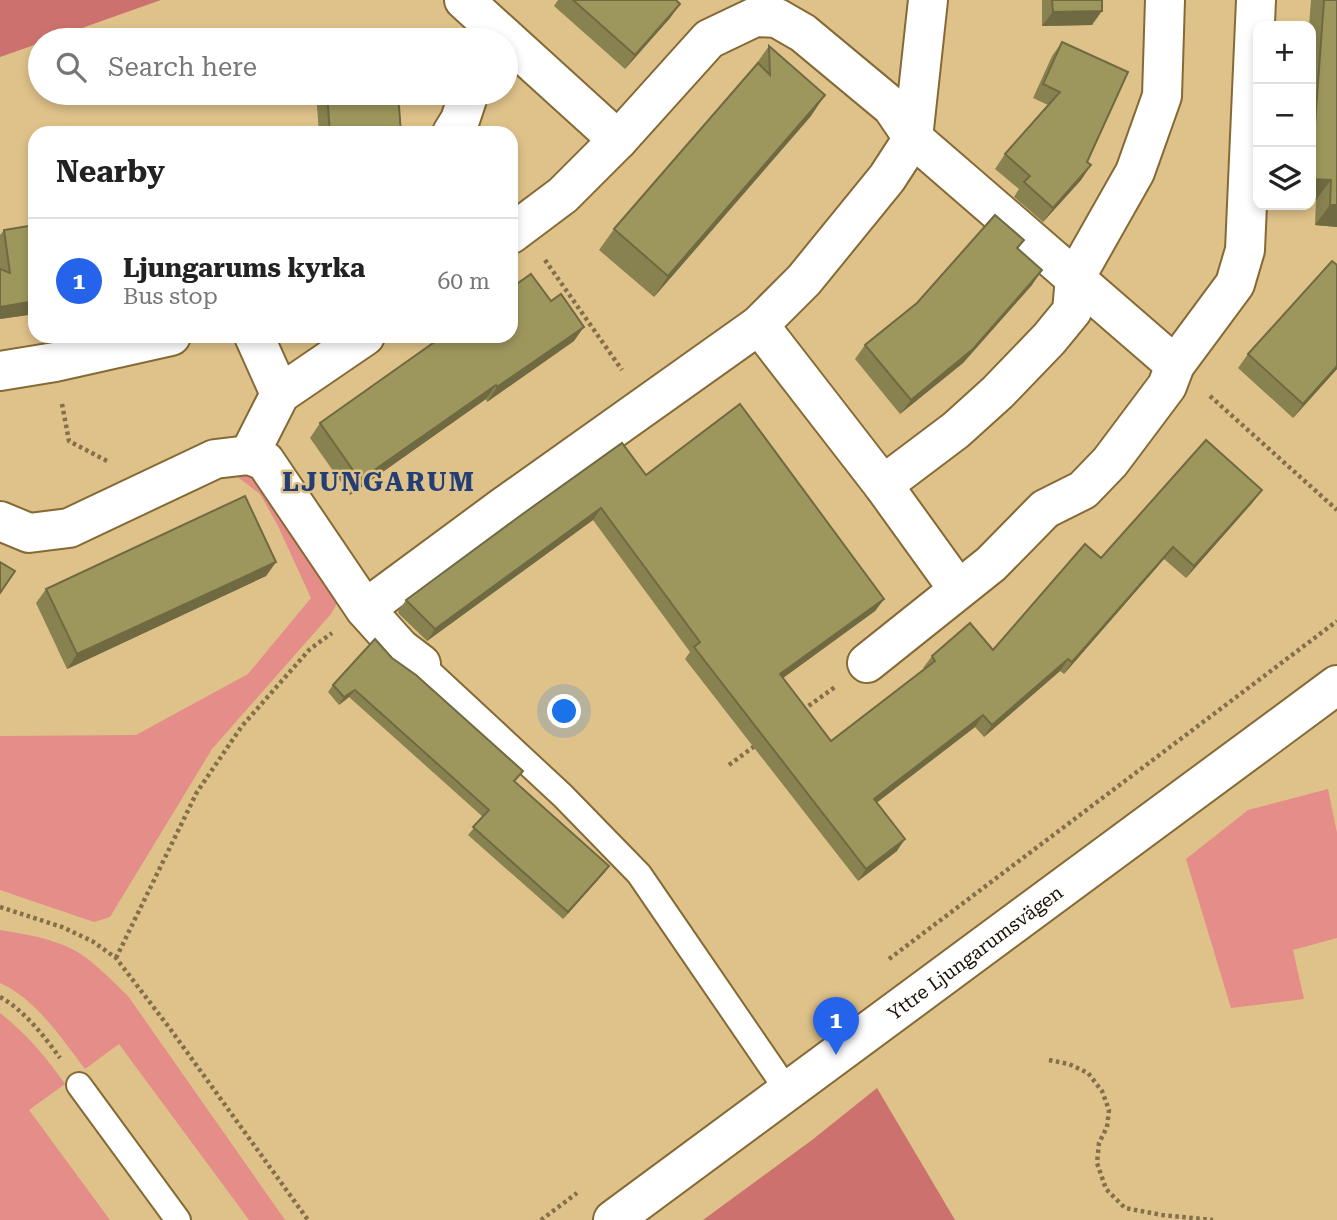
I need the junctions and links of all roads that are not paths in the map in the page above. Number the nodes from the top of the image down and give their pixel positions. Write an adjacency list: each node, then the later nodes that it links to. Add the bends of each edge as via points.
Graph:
1 (464, 0): 6 (street)
2 (928, 0): 10 (street)
3 (1165, 0): 13 (street, via 1162,96 1135,172)
4 (1256, 0): 18 (street, via 1245,250 1235,284)
5 (738, 12): 10 (street, via 777,18 803,33 892,107); 11 (street)
6 (488, 28)
7 (518, 64): 11 (street)
8 (465, 105): 9 (street)
9 (456, 126)
10 (914, 138): 13 (street); 14 (street, via 837,239)
11 (618, 140): 12 (street, via 563,194)
12 (518, 228)
13 (1075, 278): 18 (street); 22 (street, via 1072,311 1049,339 957,430)
14 (759, 325): 22 (street); 25 (street)
15 (137, 343): 19 (street)
16 (256, 343): 20 (street)
17 (356, 343): 20 (street)
18 (1175, 365): 24 (street, via 1167,386 1110,462 1083,489 1045,509 991,564)
19 (11, 369)
20 (280, 394): 21 (street)
21 (249, 455): 23 (street, via 215,459 69,528 29,533); 25 (street, via 265,461)
22 (883, 485): 24 (street)
23 (0, 520)
24 (958, 589): 26 (street)
25 (365, 609): 27 (street)
26 (867, 663)
27 (421, 664): 30 (lane, via 639,874)
28 (1337, 685): 30 (street, Yttre Ljungarumsvägen)
29 (79, 1085): 31 (lane)
30 (787, 1090): 32 (street, Yttre Ljungarumsvägen)
31 (178, 1220)
32 (613, 1220)

